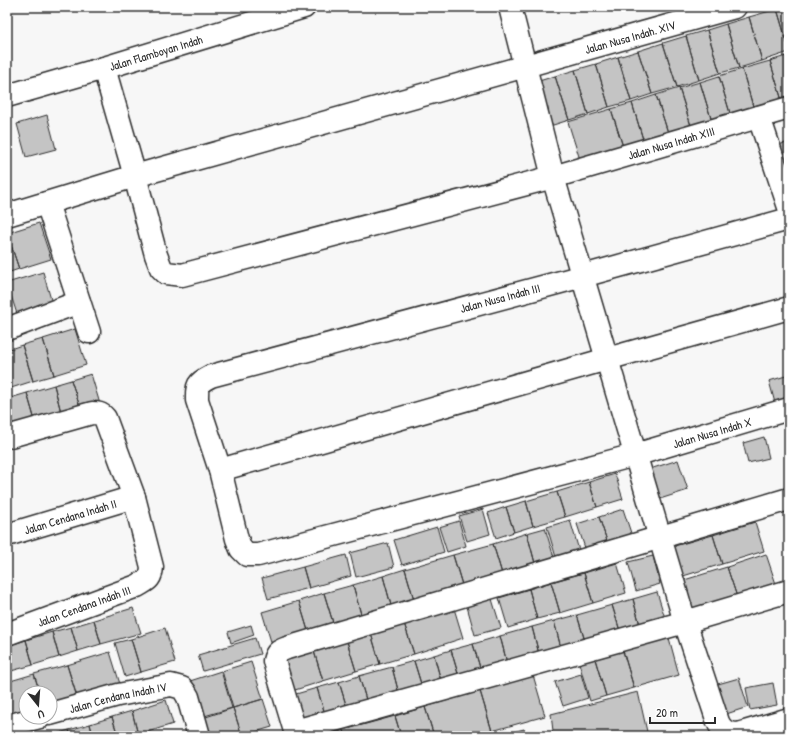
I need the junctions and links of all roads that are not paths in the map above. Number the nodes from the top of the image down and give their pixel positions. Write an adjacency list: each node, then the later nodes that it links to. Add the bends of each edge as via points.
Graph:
1 (304, 7): 5 (street, Jalan Flamboyan Indah)
2 (510, 7): 4 (street)
3 (735, 7): 4 (street, Jalan Nusa Indah. XIV)
4 (525, 67): 9 (street, Jalan Nusa Indah. XIV); 10 (street)
5 (104, 68): 6 (street, Jalan Flamboyan Indah); 9 (street, Jalan Nusa Indah XIII)
6 (7, 96)
7 (789, 108): 8 (street, Jalan Nusa Indah XIII)
8 (759, 117): 10 (street, Jalan Nusa Indah XIII); 12 (street)
9 (135, 176): 10 (street, Jalan Nusa Indah XIII, via 156,255 162,268 166,273 182,275); 11 (street, Jalan Nusa Indah. XIV)
10 (553, 177): 15 (street)
11 (47, 203): 13 (street, Jalan Nusa Indah. XIV); 16 (street)
12 (789, 207)
13 (7, 215)
14 (789, 219): 15 (street, Jalan Nusa Indah III)
15 (583, 276): 20 (street); 21 (street, Jalan Nusa Indah III)
16 (79, 302): 18 (street); 19 (street)
17 (789, 308): 20 (street)
18 (7, 329)
19 (89, 332)
20 (607, 359): 24 (street); 25 (street)
21 (211, 376): 25 (street, Jalan Nusa Indah X, via 202,381 197,388 197,400)
22 (789, 409): 24 (street, Jalan Nusa Indah X)
23 (7, 437): 26 (street, via 92,413 102,414)
24 (635, 455): 25 (street, Jalan Nusa Indah X, via 258,555 247,555 241,549); 29 (street)
25 (220, 470)
26 (134, 496): 28 (street, Jalan Cendana Indah II); 32 (street, Jalan Cendana Indah III, via 152,567 151,576 147,581)
27 (789, 499): 29 (street)
28 (7, 535)
29 (660, 538): 31 (street); 31 (street, via 287,648 275,656 277,672 295,731)
30 (789, 591): 31 (street)
31 (685, 622): 34 (street, via 722,730 738,734)
32 (7, 634)
33 (58, 712): 37 (street, Jalan Cendana Indah IV, via 118,695 171,685 182,688 188,697)
34 (789, 719)
35 (18, 723): 36 (street)
36 (7, 726)
37 (199, 736)

